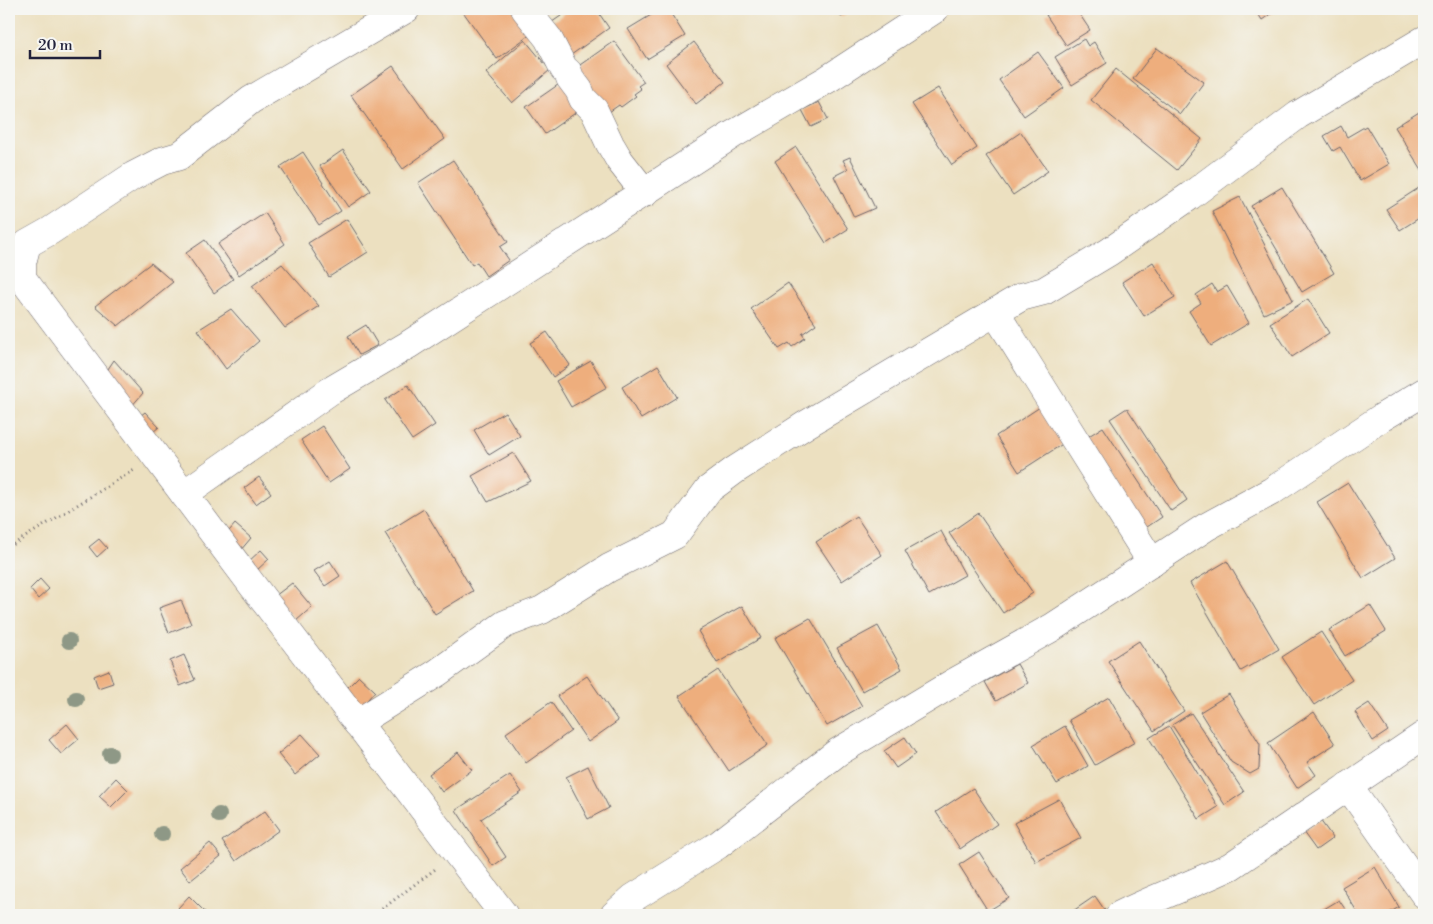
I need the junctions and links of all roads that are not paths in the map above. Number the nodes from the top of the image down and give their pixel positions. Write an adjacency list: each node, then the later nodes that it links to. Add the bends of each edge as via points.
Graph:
1 (406, 9): 8 (street, via 251,100 179,156 133,176 27,244 22,278)
2 (525, 9): 5 (street, via 548,38 583,99 594,110 620,161)
3 (935, 9): 5 (street, via 828,80 732,135)
4 (1424, 40): 6 (street, via 1298,115 1109,252 1044,291 1021,297)
5 (645, 193): 8 (street, via 408,346 330,391)
6 (995, 312): 9 (street); 10 (street, via 735,470 708,490 675,535 609,568 542,610 505,624)
7 (1424, 392): 9 (street, via 1272,491 1206,527)
8 (184, 494): 10 (street)
9 (1152, 563): 15 (street, via 838,752 718,845 633,898)
10 (357, 723): 14 (street)
11 (1424, 735): 12 (street)
12 (1348, 786): 13 (street); 16 (street, via 1231,866)
13 (1424, 894)
14 (504, 915)
15 (614, 915)
16 (1120, 915)

